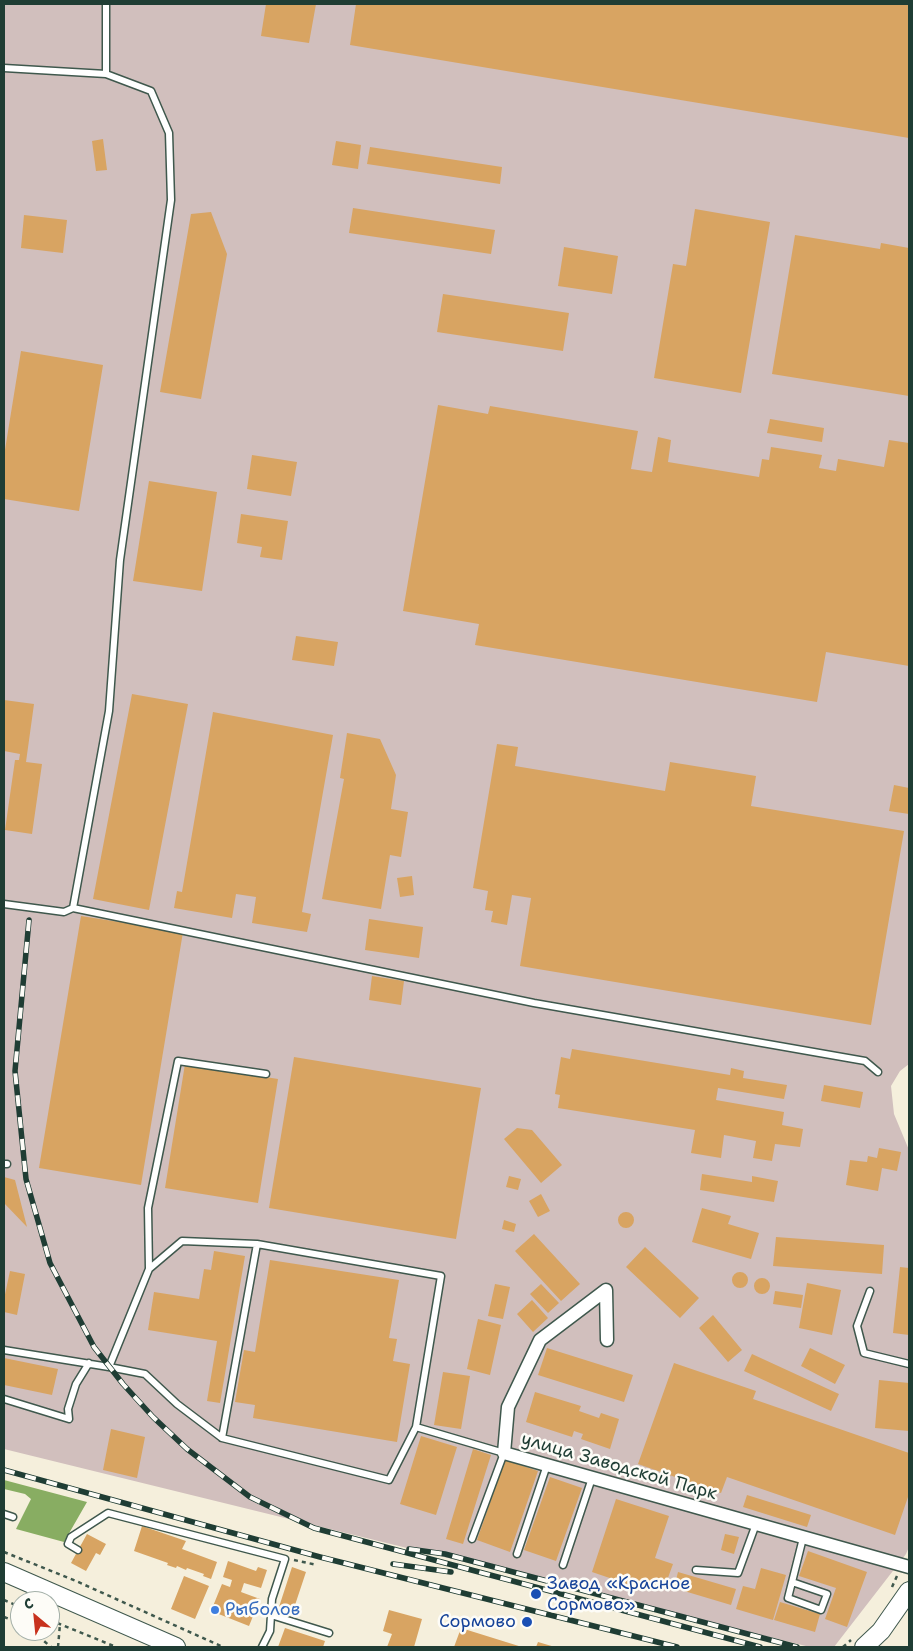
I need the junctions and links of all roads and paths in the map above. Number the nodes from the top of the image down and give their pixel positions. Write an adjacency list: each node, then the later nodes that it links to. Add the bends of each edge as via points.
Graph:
1 (106, 4): 3 (lane)
2 (4, 68): 3 (lane)
3 (106, 74): 5 (lane, via 151,91 169,133 171,200 120,560 109,711)
4 (4, 904): 5 (lane, via 64,912)
5 (73, 908): 6 (lane, via 534,1003 865,1061)
6 (878, 1072)
7 (266, 1074): 9 (lane, via 178,1061 148,1208)
8 (257, 1244): 9 (lane, via 182,1241); 17 (lane, via 441,1276); 18 (lane)
9 (149, 1269): 15 (lane)
10 (870, 1291): 14 (lane, via 857,1326 864,1353)
11 (607, 1340): 19 (street, улица Заводской Парк, via 606,1290 540,1340 508,1407)
12 (4, 1350): 13 (lane)
13 (89, 1364): 15 (lane); 16 (lane, via 76,1384 68,1419)
14 (909, 1364)
15 (109, 1367): 18 (lane, via 145,1374 177,1404)
16 (4, 1399)
17 (416, 1427): 18 (lane, via 389,1480); 19 (lane)
18 (222, 1438)
19 (504, 1453): 20 (street, улица Заводской Парк); 26 (lane)
20 (547, 1465): 21 (street, улица Заводской Парк); 29 (lane)
21 (592, 1478): 24 (street, улица Заводской Парк); 32 (lane)
22 (4, 1514): 23 (lane)
23 (13, 1517)
24 (756, 1524): 25 (street, улица Заводской Парк); 34 (lane, via 738,1573)
25 (803, 1538): 33 (street, улица Заводской Парк); 36 (lane)
26 (472, 1539)
27 (78, 1550): 30 (lane, via 68,1544 71,1537 108,1512)
28 (4, 1552): 45 (path)
29 (517, 1554)
30 (285, 1559): 31 (path); 39 (lane, via 272,1599)
31 (317, 1565)
32 (563, 1566)
33 (905, 1566): 37 (path)
34 (696, 1570)
35 (4, 1572): 44 (street)
36 (792, 1582): 36 (lane, via 788,1598 821,1610 827,1594)
37 (891, 1591)
38 (909, 1591): 42 (street, via 880,1631)
39 (271, 1615): 41 (lane); 46 (lane, via 270,1631)
40 (60, 1624): 43 (path)
41 (329, 1634)
42 (859, 1643): 47 (path)
43 (116, 1647)
44 (176, 1647)
45 (223, 1647)
46 (262, 1647)
47 (842, 1647)

